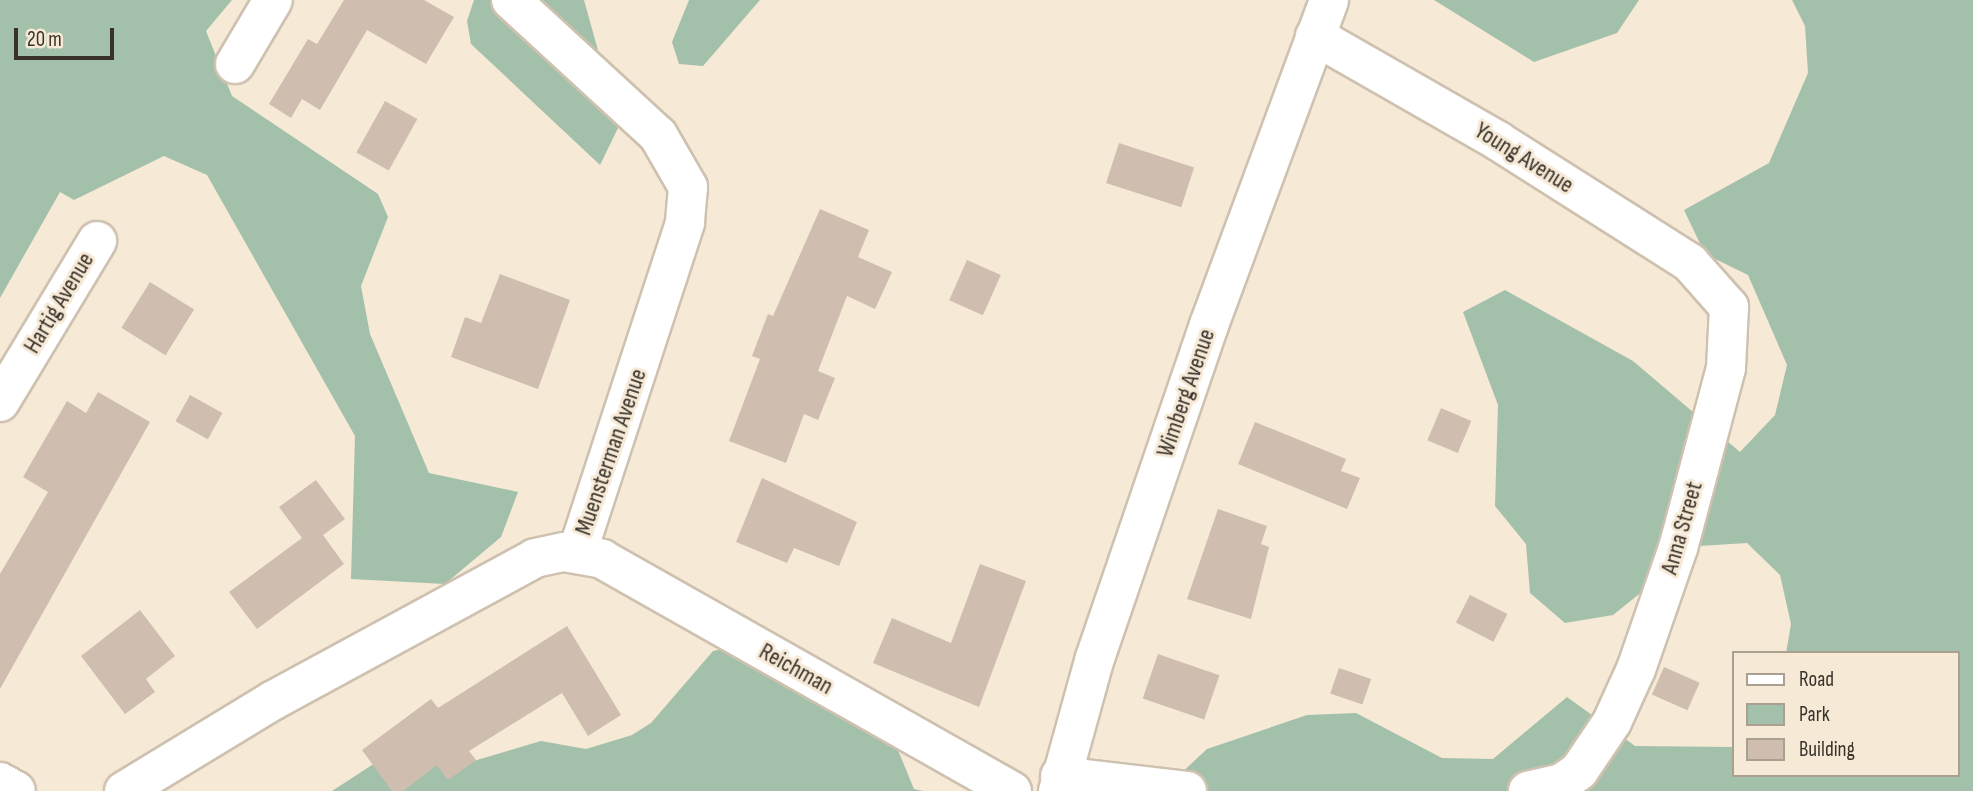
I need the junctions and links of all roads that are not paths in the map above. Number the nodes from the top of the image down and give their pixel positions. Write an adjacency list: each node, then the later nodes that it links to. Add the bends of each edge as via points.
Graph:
1 (272, 0): 5 (street)
2 (511, 0): 9 (street, Muensterman Avenue, via 658,135 688,187 685,223)
3 (1329, 0): 4 (street, Wimberg Avenue)
4 (1315, 36): 7 (street, Young Avenue, via 1498,141 1690,263); 11 (street, Wimberg Avenue, via 1209,325)
5 (235, 65)
6 (97, 240): 8 (street, Hartig Avenue)
7 (1722, 293): 16 (street, Anna Street, via 1732,339 1678,548 1636,669 1594,753 1562,783)
8 (0, 402)
9 (577, 553): 13 (street, Muensterman Avenue, via 535,558 272,701); 14 (street, Reichman, via 602,559)
10 (0, 782): 12 (street)
11 (1059, 784): 15 (street)
12 (16, 791)
13 (124, 791)
14 (1012, 791)
15 (1187, 791)
16 (1528, 791)

